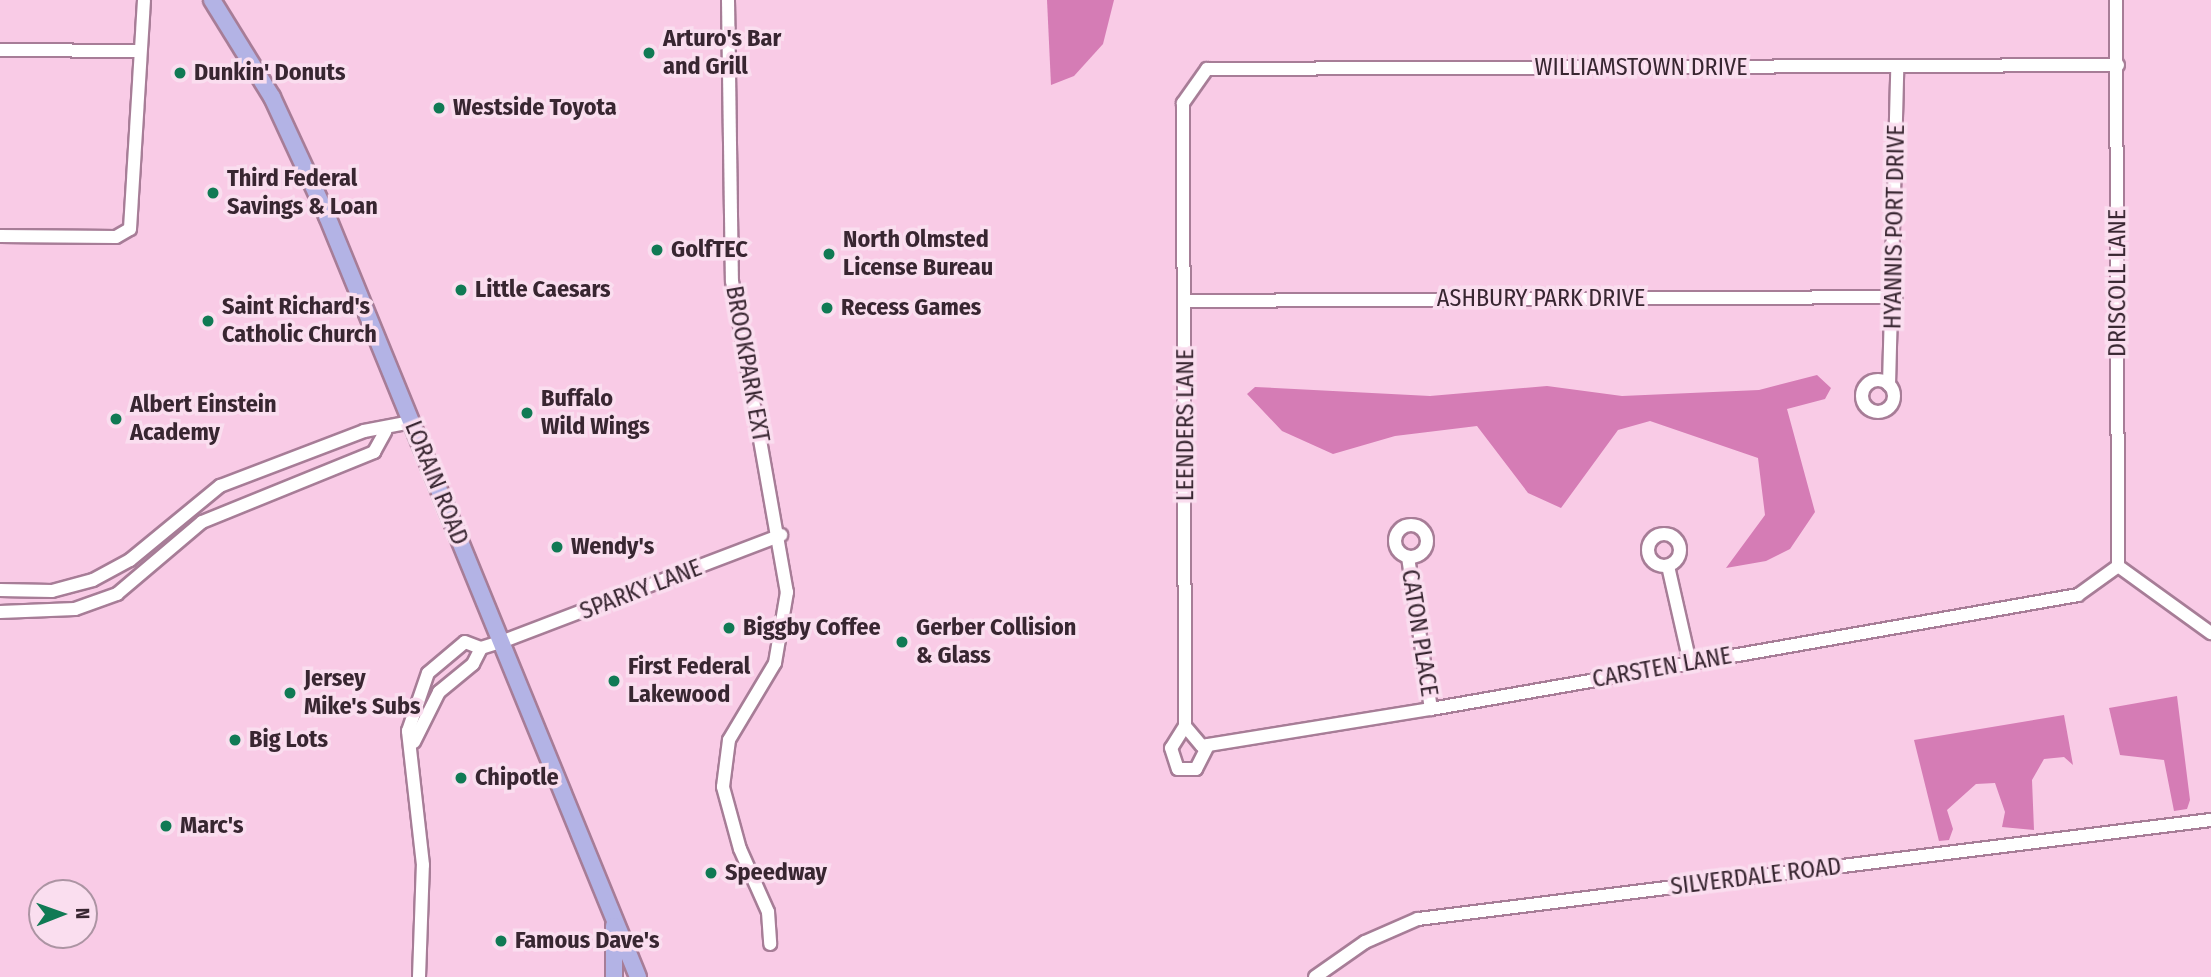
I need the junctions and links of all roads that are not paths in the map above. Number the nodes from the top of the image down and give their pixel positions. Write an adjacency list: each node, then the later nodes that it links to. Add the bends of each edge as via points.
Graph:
1 (144, 0): 6 (street)
2 (212, 0): 14 (main road, LORAIN ROAD, via 272,97)
3 (728, 0): 16 (street, BROOKPARK EXT, via 732,281)
4 (2116, 0): 7 (street, DRISCOLL LANE)
5 (0, 50): 6 (street)
6 (138, 51): 10 (street, via 130,229 116,236)
7 (2118, 65): 8 (street, WILLIAMSTOWN DRIVE); 19 (street, DRISCOLL LANE)
8 (1897, 69): 9 (street, WILLIAMSTOWN DRIVE, via 1207,69); 11 (street, HYANNIS PORT DRIVE)
9 (1183, 103): 12 (street, LEENDERS LANE)
10 (0, 236)
11 (1896, 297): 12 (street, ASHBURY PARK DRIVE); 13 (street, HYANNIS PORT DRIVE)
12 (1187, 301): 27 (street, LEENDERS LANE)
13 (1889, 384)
14 (411, 422): 15 (street); 23 (main road, LORAIN ROAD)
15 (385, 432): 20 (street, via 364,430 220,486 130,560 93,580 52,591); 21 (street, via 373,452 202,522 117,594 75,609)
16 (781, 535): 23 (street, SPARKY LANE); 32 (street, BROOKPARK EXT, via 787,592 783,635 761,693 742,715 724,760 725,802 768,912)
17 (1408, 556): 26 (street, CATON PLACE)
18 (1668, 566): 25 (street)
19 (2118, 566): 22 (street); 25 (street, CARSTEN LANE, via 2078,595)
20 (0, 590)
21 (0, 612)
22 (2211, 633)
23 (501, 642): 24 (street, SPARKY LANE); 31 (main road, LORAIN ROAD)
24 (481, 648): 28 (street, via 473,664 439,692); 28 (street, SPARKY LANE, via 465,642 424,679 409,724)
25 (1690, 663): 26 (street, CARSTEN LANE)
26 (1431, 709): 29 (street, CARSTEN LANE)
27 (1185, 726): 29 (street); 29 (street, via 1171,748 1178,769 1196,769)
28 (414, 742): 33 (street, via 424,902)
29 (1203, 744)
30 (2211, 820): 36 (street, SILVERDALE ROAD, via 1418,919 1365,942)
31 (614, 920): 34 (main road); 35 (main road, LORAIN ROAD)
32 (770, 944)
33 (419, 977)
34 (614, 977)
35 (638, 977)
36 (1315, 977)

